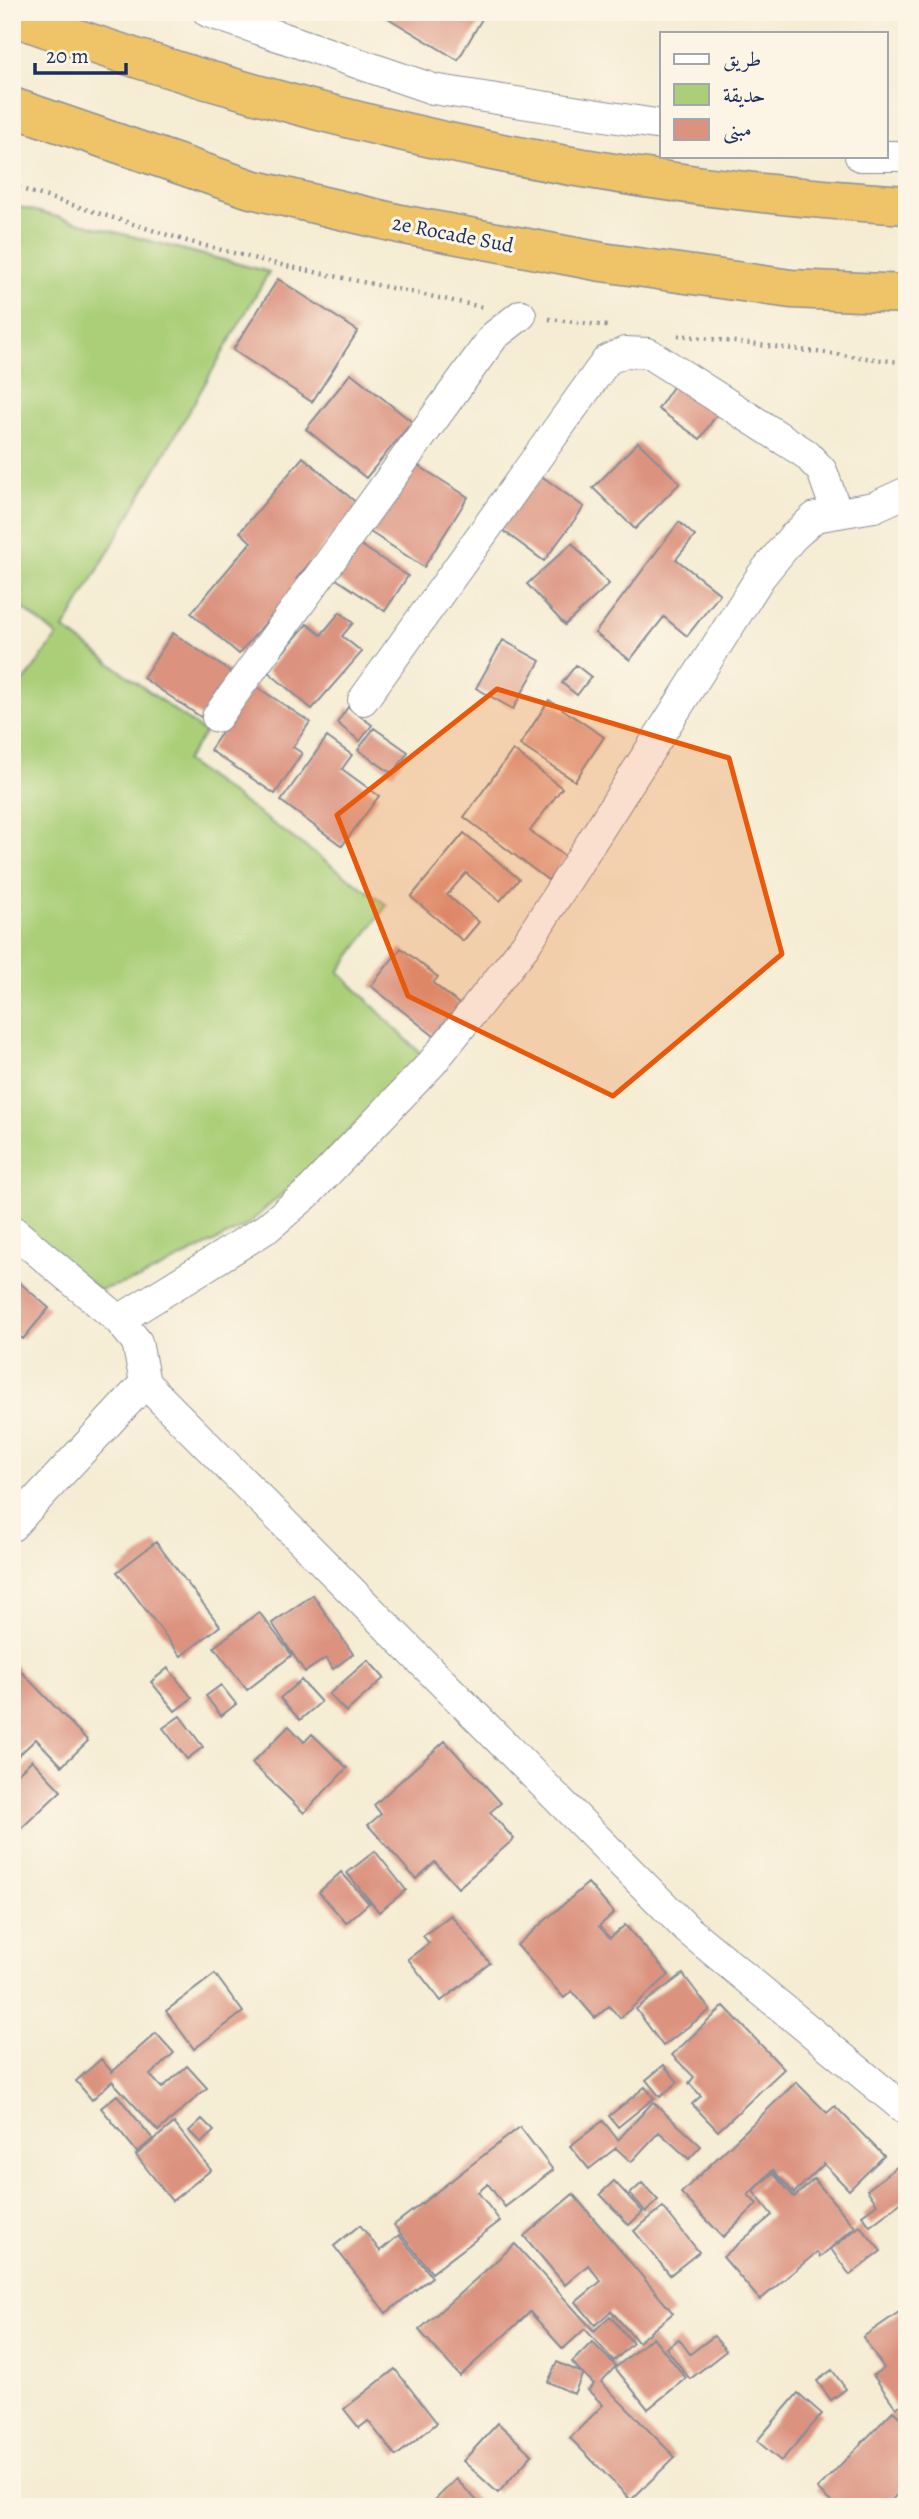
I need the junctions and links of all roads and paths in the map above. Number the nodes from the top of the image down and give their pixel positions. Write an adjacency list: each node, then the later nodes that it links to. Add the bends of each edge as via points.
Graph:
1 (208, 12): 4 (street, via 433,89)
2 (12, 16): 8 (highway, via 102,48 276,99 415,134 691,186)
3 (12, 107): 9 (highway, 2e Rocade Sud, via 251,189 400,224 602,262 790,289)
4 (660, 125)
5 (888, 156): 6 (street)
6 (907, 156)
7 (12, 186): 10 (path, via 272,263)
8 (907, 205)
9 (907, 294)
10 (521, 315): 11 (path); 17 (street, via 494,336)
11 (617, 327)
12 (673, 334): 13 (path)
13 (907, 363)
14 (907, 492): 15 (street, via 874,507)
15 (837, 513): 16 (street, via 822,471 806,454 648,354 625,352 607,360); 19 (street, via 815,517 761,576 525,946 432,1063 318,1184 267,1228)
16 (363, 700)
17 (217, 717)
18 (12, 1230): 19 (street)
19 (119, 1320): 20 (street, via 137,1342)
20 (145, 1383): 21 (street); 22 (street, via 688,1930)
21 (12, 1525)
22 (907, 2111)

